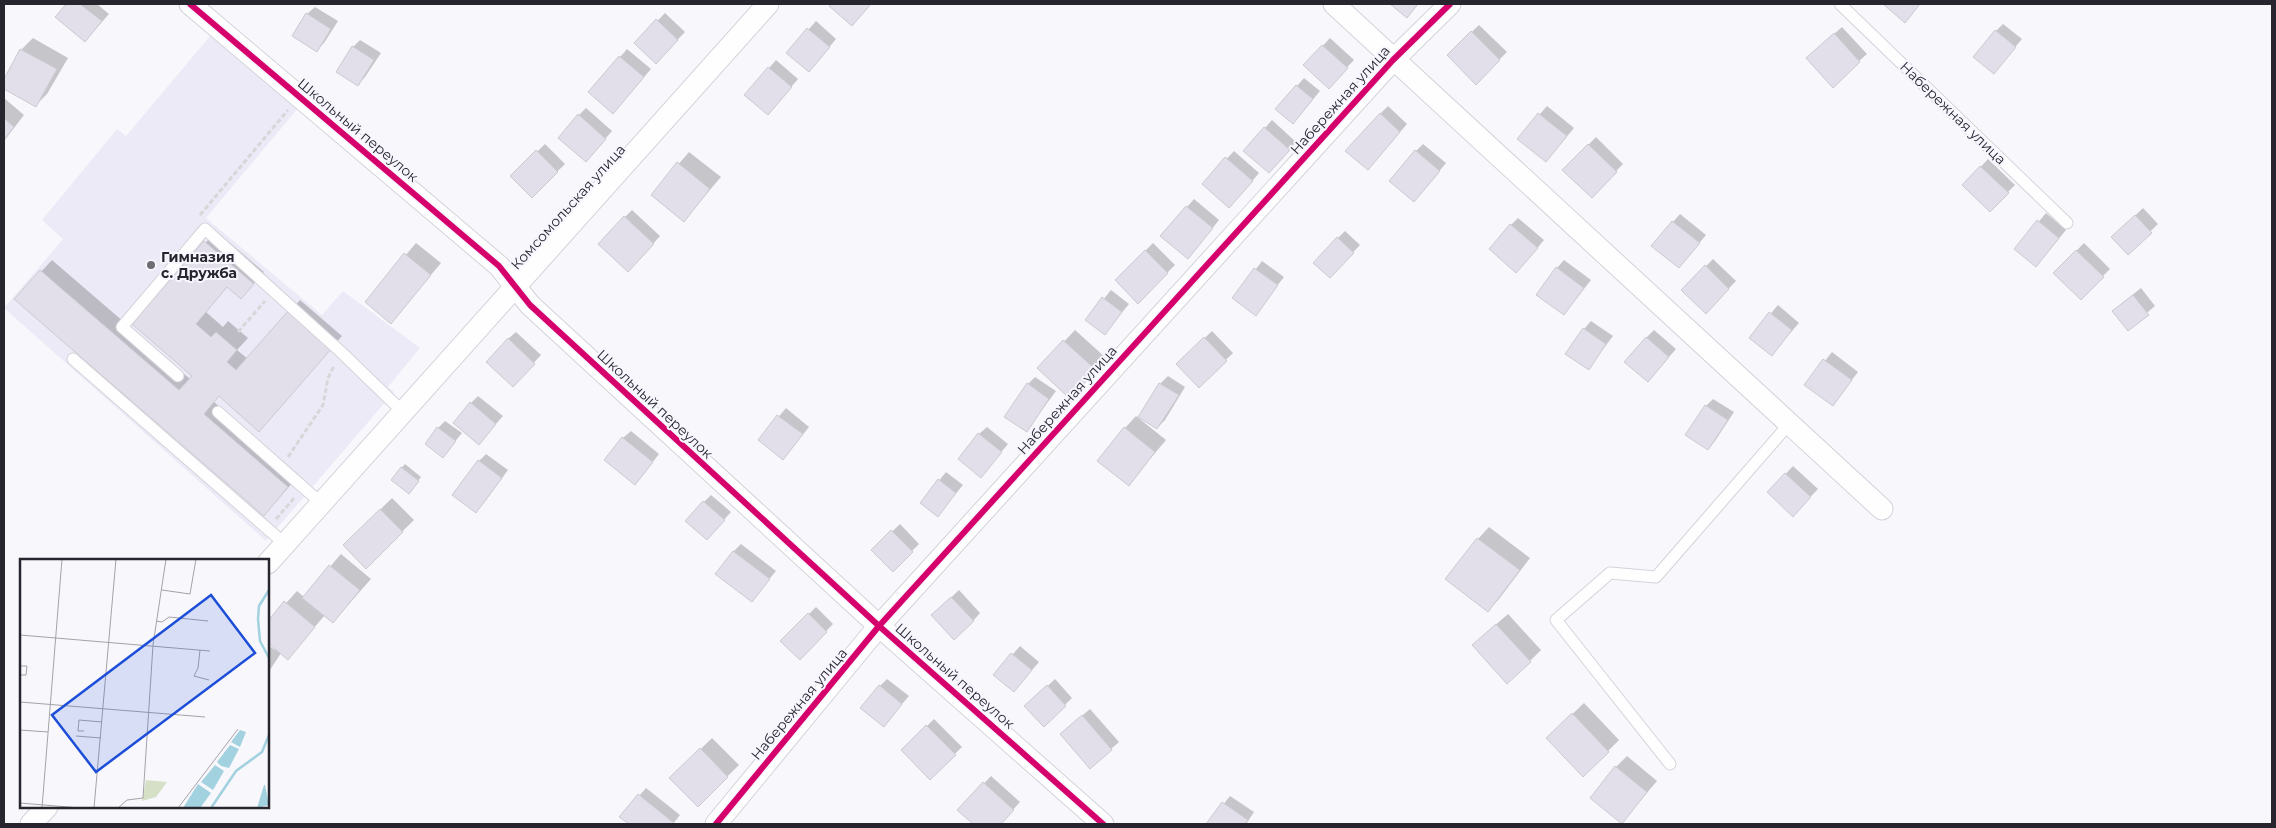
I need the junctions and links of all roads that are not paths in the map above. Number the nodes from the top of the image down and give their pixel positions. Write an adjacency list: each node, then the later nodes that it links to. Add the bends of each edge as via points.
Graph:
1 (190, 4): 8 (street, Школьный переулок, via 499,266)
2 (768, 4): 8 (street, Комсомольская улица)
3 (1334, 4): 6 (street)
4 (1450, 4): 6 (street, Набережная улица)
5 (1840, 4): 7 (lane, Набережная улица)
6 (1393, 60): 13 (street); 18 (street, Набережная улица)
7 (2067, 223)
8 (514, 285): 11 (street, Комсомольская улица); 18 (street, Школьный переулок, via 530,305)
9 (73, 359): 16 (lane)
10 (178, 376): 11 (lane, via 122,327 205,229)
11 (402, 411): 14 (street, Комсомольская улица)
12 (218, 412): 14 (lane)
13 (1789, 424): 15 (street); 19 (lane, via 1656,577 1610,573 1556,620)
14 (321, 503): 16 (street, Комсомольская улица)
15 (1882, 509)
16 (285, 544): 17 (street, Комсомольская улица)
17 (269, 562)
18 (879, 626): 22 (street, Набережная улица); 23 (street, Школьный переулок)
19 (1670, 764)
20 (46, 808): 21 (street)
21 (31, 824)
22 (716, 824)
23 (1103, 824)

